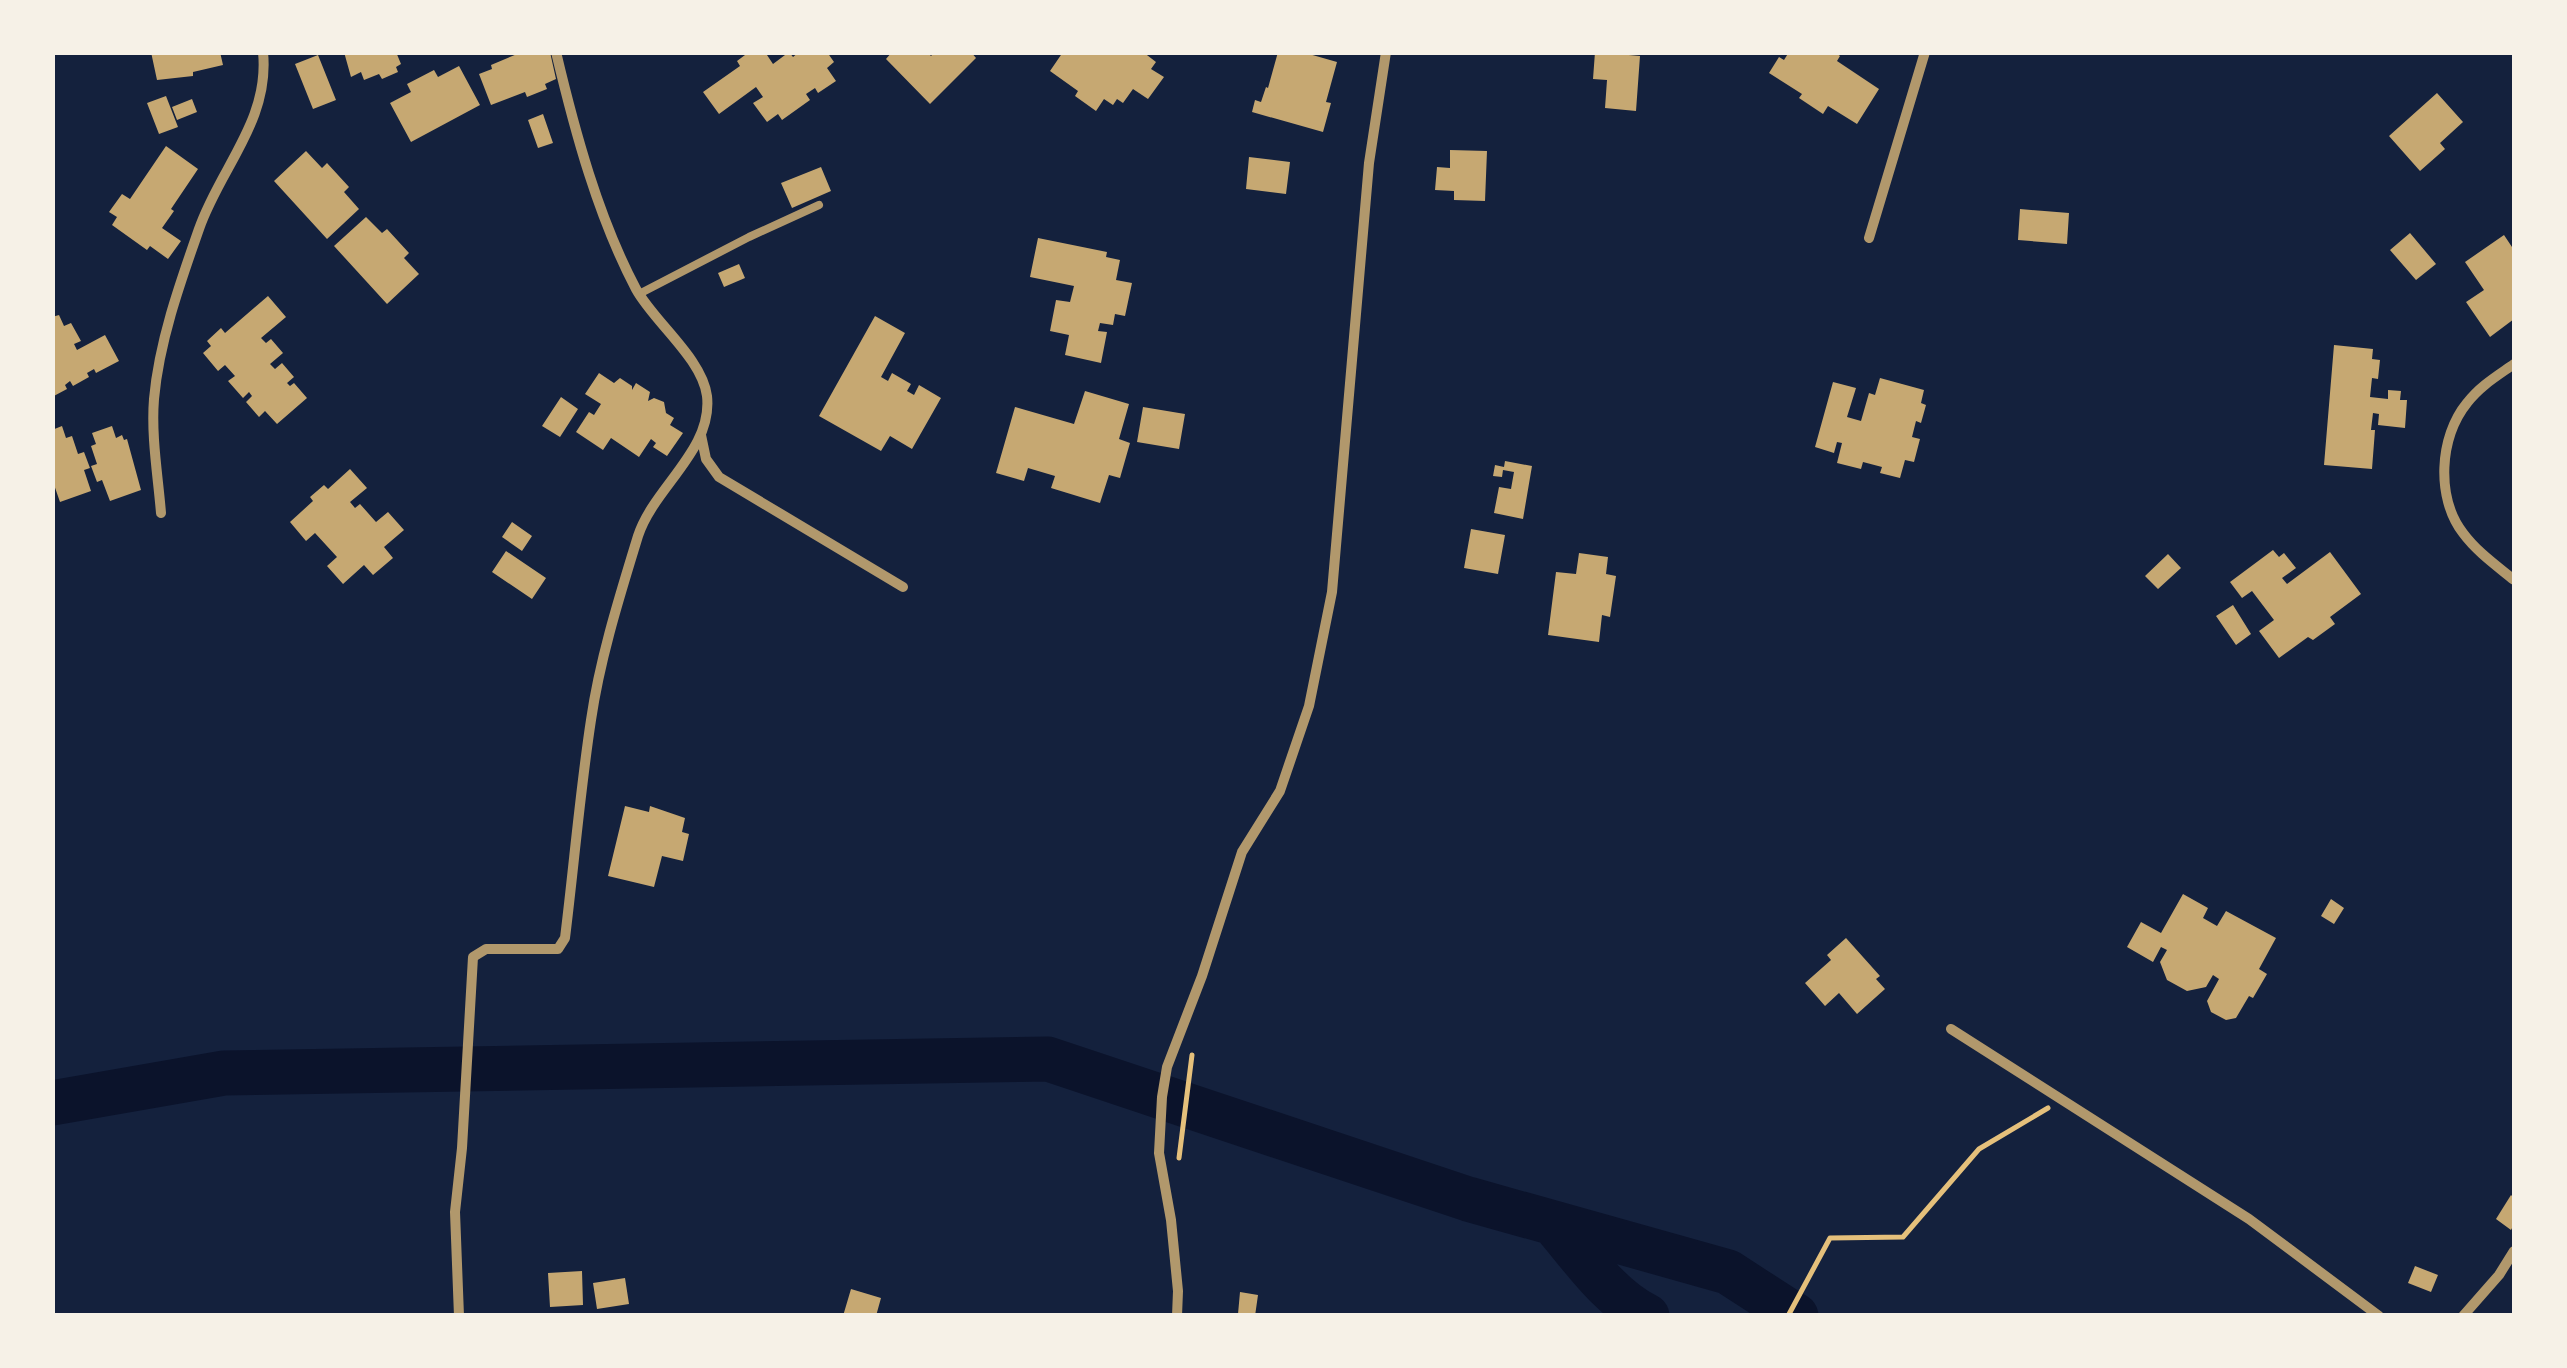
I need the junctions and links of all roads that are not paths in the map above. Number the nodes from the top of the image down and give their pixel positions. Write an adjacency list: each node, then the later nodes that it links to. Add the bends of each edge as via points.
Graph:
1 (263, 52): 10 (street, via 261,102 200,223 161,358 154,401)
2 (556, 52): 7 (street, via 600,203)
3 (1386, 52): 16 (street, via 1369,163 1332,592 1309,706 1280,791 1242,852 1162,1097 1159,1153)
4 (1925, 52): 6 (street)
5 (819, 205): 7 (lane)
6 (1869, 238)
7 (639, 294): 9 (street, via 706,392)
8 (2514, 364): 11 (street, via 2463,406 2444,462 2451,514 2479,551)
9 (701, 436): 12 (street, via 719,477); 15 (street, via 640,530 611,632 592,716 565,938 558,949 486,949 473,957 455,1212)
10 (161, 514)
11 (2514, 580)
12 (902, 587)
13 (1952, 1029): 17 (street, via 2248,1219)
14 (2514, 1251): 18 (street)
15 (460, 1316)
16 (1177, 1316)
17 (2379, 1316)
18 (2463, 1316)

